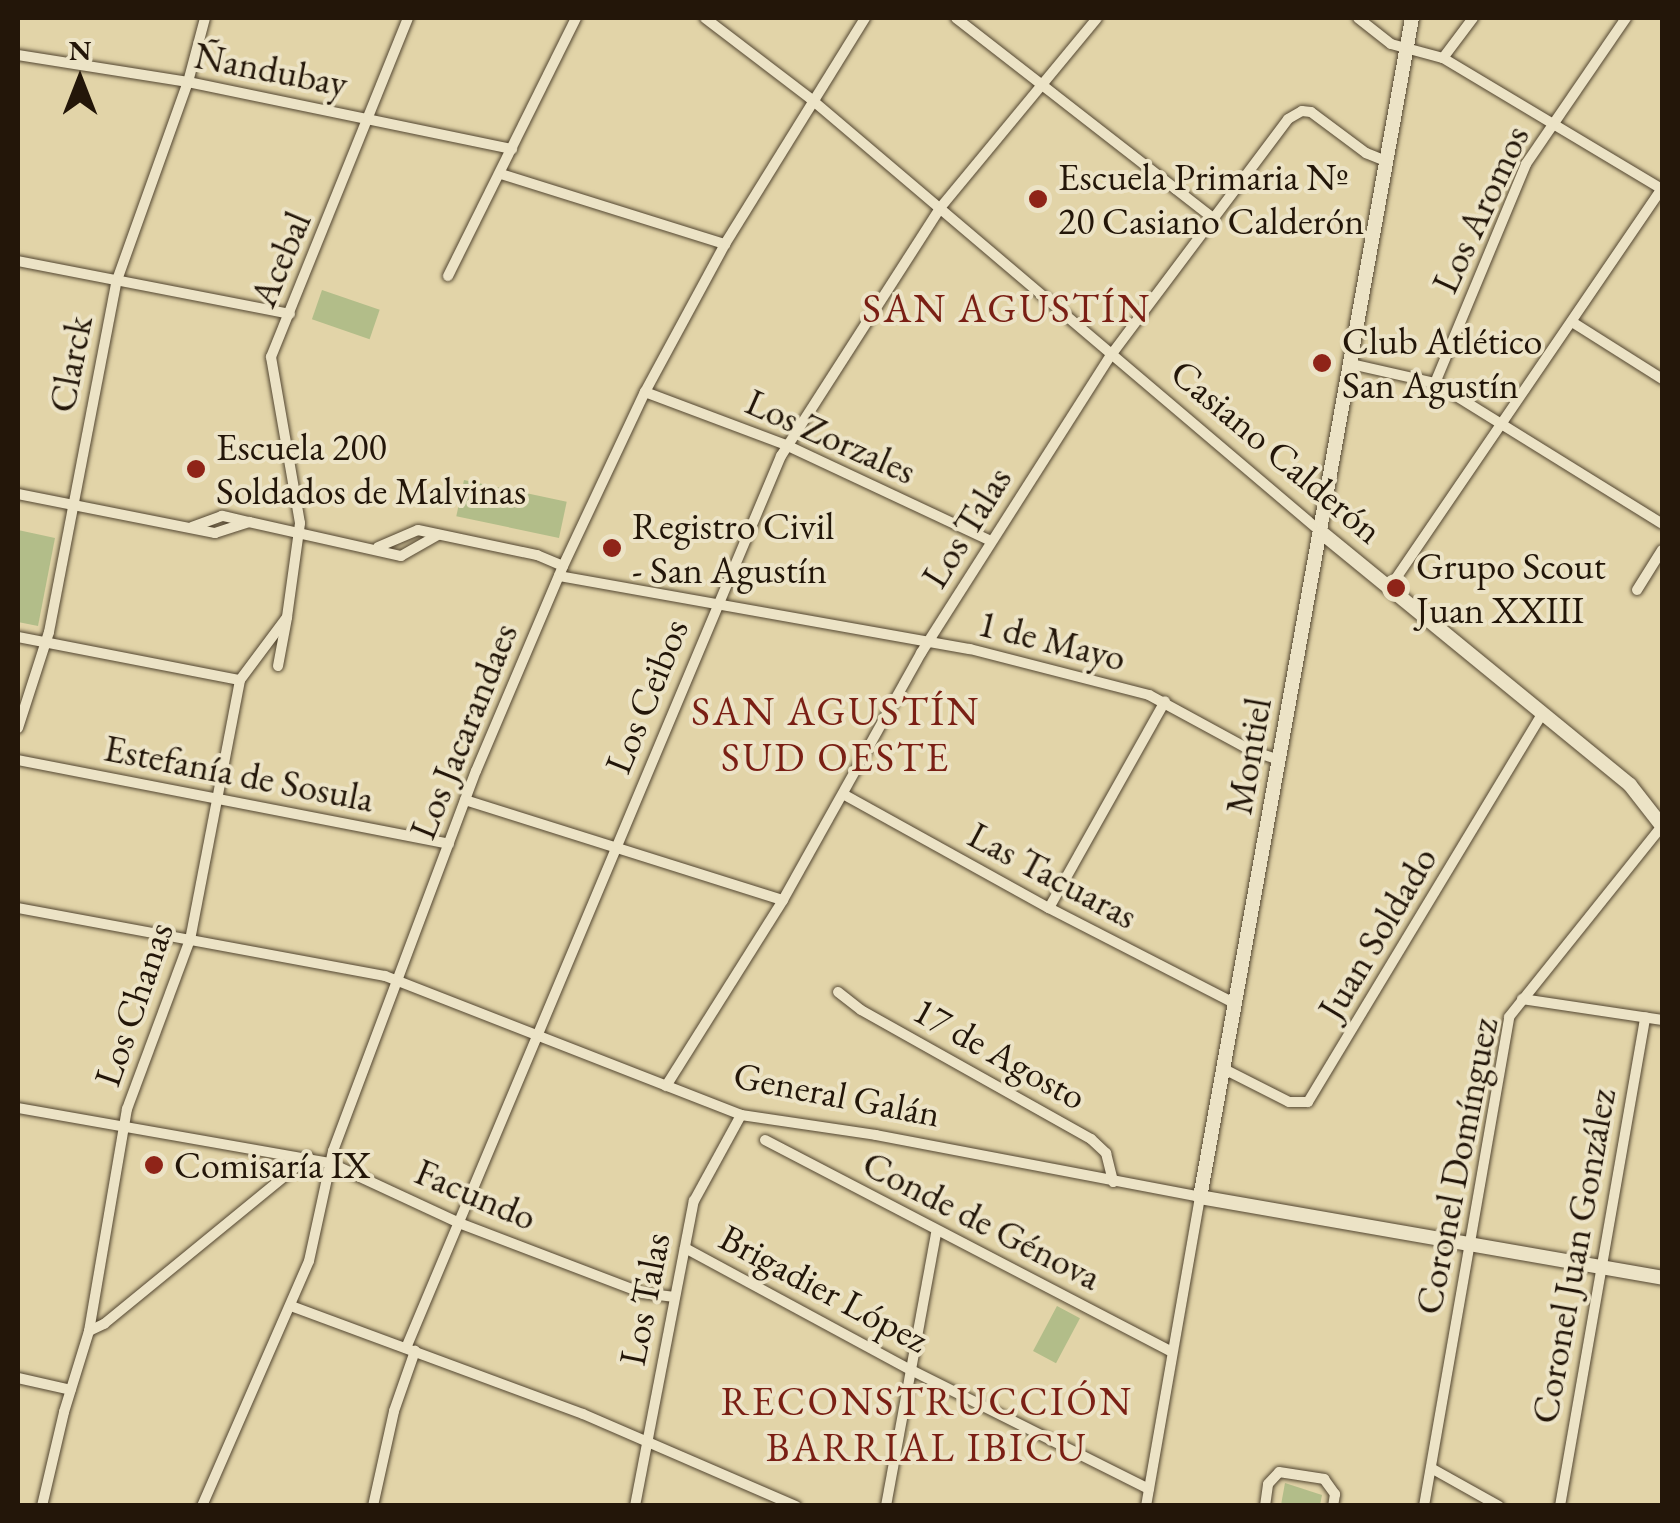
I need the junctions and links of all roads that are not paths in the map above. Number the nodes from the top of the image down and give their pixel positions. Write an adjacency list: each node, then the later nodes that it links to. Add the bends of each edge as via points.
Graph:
1 (206, 18): 15 (street, Clarck)
2 (408, 18): 18 (street, Acebal)
3 (576, 18): 20 (street)
4 (705, 18): 17 (street, Casiano Calderón)
5 (865, 18): 17 (street, Los Jacarandaes)
6 (956, 18): 16 (street)
7 (1097, 18): 16 (street, Los Ceibos)
8 (1358, 18): 12 (street)
9 (1412, 18): 12 (street, Montiel)
10 (1473, 18): 14 (street)
11 (1626, 18): 19 (street, Los Aromos)
12 (1406, 49): 14 (street); 21 (street, Montiel)
13 (18, 55): 15 (street, Ñandubay)
14 (1443, 58): 19 (street)
15 (188, 82): 18 (street, Ñandubay); 29 (street, Clarck)
16 (1040, 86): 24 (street, Los Ceibos); 25 (street)
17 (811, 98): 24 (street, Casiano Calderón); 26 (street, Los Jacarandaes)
18 (368, 119): 20 (street, Ñandubay); 30 (street, Acebal)
19 (1554, 123): 23 (street); 35 (street, Los Aromos, via 1512,195)
20 (512, 149): 22 (street)
21 (1386, 161): 25 (street, Los Talas, via 1302,111 1288,119); 33 (street, Montiel)
22 (501, 174): 26 (street); 28 (street)
23 (1662, 189): 31 (street)
24 (940, 208): 32 (street, Casiano Calderón); 38 (street, Los Ceibos)
25 (1214, 218): 32 (street, Los Talas)
26 (725, 244): 36 (street, Los Jacarandaes)
27 (18, 261): 29 (street)
28 (448, 276)
29 (117, 280): 30 (street); 40 (street, Clarck)
30 (290, 314): 43 (street, Acebal, via 270,366)
31 (1572, 322): 34 (street); 37 (street)
32 (1111, 355): 42 (street, Casiano Calderón); 44 (street, Los Talas)
33 (1351, 364): 35 (street); 42 (street, Montiel)
34 (1662, 379)
35 (1435, 383): 37 (street)
36 (645, 392): 38 (street, Los Zorzales); 46 (street, Los Jacarandaes)
37 (1502, 425): 41 (street); 47 (street)
38 (786, 445): 44 (street, Los Zorzales); 49 (street, Los Ceibos)
39 (18, 494): 40 (street)
40 (76, 504): 43 (street, via 192,527 222,516); 52 (street, Clarck)
41 (1662, 524)
42 (1321, 532): 47 (street, Casiano Calderón); 60 (street, Montiel)
43 (300, 533): 46 (street, 1 de Mayo, via 375,547 418,530 537,555); 50 (street, Los Chanas)
44 (991, 541): 53 (street, Los Talas)
45 (1662, 550): 48 (street)
46 (561, 571): 49 (street, 1 de Mayo); 63 (street, Los Jacarandaes)
47 (1390, 587): 57 (street, Casiano Calderón)
48 (1637, 590)
49 (715, 607): 53 (street, 1 de Mayo); 66 (street, Los Ceibos)
50 (287, 617): 54 (street); 55 (street, Los Chanas)
51 (18, 637): 52 (street)
52 (46, 642): 55 (street); 58 (street, Clarck)
53 (930, 642): 56 (street, 1 de Mayo); 61 (street, Los Talas)
54 (278, 666)
55 (240, 680): 62 (street, Los Chanas)
56 (1165, 701): 60 (street, 1 de Mayo, via 1252,752); 69 (street)
57 (1543, 714): 64 (street, Casiano Calderón, via 1630,785); 78 (street, Juan Soldado, via 1308,1102 1295,1104)
58 (18, 728)
59 (18, 760): 62 (street, Estefanía de Sosula)
60 (1280, 760): 74 (street, Montiel)
61 (844, 794): 67 (street, Los Talas); 69 (street, Las Tacuaras)
62 (219, 798): 65 (street, Estefanía de Sosula); 70 (street, Los Chanas)
63 (465, 800): 65 (street, Los Jacarandaes); 66 (street)
64 (1662, 826): 73 (street, Coronel Domínguez)
65 (449, 844): 71 (street, Los Jacarandaes)
66 (617, 848): 67 (street); 77 (street, Los Ceibos)
67 (783, 900): 79 (street, Los Talas)
68 (18, 908): 70 (street, General Galán)
69 (1049, 908): 74 (street, Las Tacuaras)
70 (190, 940): 71 (street, General Galán); 82 (street, Los Chanas)
71 (398, 980): 77 (street, General Galán); 85 (street, Los Jacarandaes)
72 (838, 992): 86 (street, 17 de Agosto, via 1092,1139 1106,1153)
73 (1522, 998): 75 (street); 90 (street, Coronel Domínguez, via 1506,1029)
74 (1236, 1004): 78 (street, Montiel)
75 (1645, 1017): 76 (street); 92 (street, Coronel Juan González)
76 (1662, 1020)
77 (537, 1035): 79 (street, General Galán); 88 (street, Los Ceibos)
78 (1224, 1069): 87 (street, Montiel)
79 (666, 1086): 81 (street, General Galán)
80 (18, 1110): 82 (street, Facundo)
81 (741, 1114): 86 (street, General Galán); 91 (street, Los Talas, via 697,1189)
82 (124, 1124): 84 (street, Facundo); 96 (street, Los Chanas)
83 (765, 1140): 89 (street, Conde de Génova)
84 (308, 1157): 85 (street, Facundo); 96 (street)
85 (330, 1162): 88 (street, Facundo); 95 (street, Los Jacarandaes, via 314,1248)
86 (1114, 1182): 87 (street, General Galán)
87 (1200, 1197): 90 (street, General Galán); 98 (street, Montiel)
88 (459, 1223): 94 (street, Facundo, via 642,1292); 97 (street, Los Ceibos)
89 (936, 1232): 98 (street, Conde de Génova); 99 (street)
90 (1470, 1246): 92 (street, General Galán); 103 (street, Coronel Domínguez)
91 (685, 1248): 94 (street, Los Talas); 99 (street, Brigadier López)
92 (1602, 1267): 93 (street, General Galán); 116 (street, Coronel Juan González)
93 (1662, 1278)
94 (676, 1297): 102 (street, Los Talas)
95 (291, 1306): 97 (street); 106 (street, Los Jacarandaes)
96 (89, 1331): 101 (street, Los Chanas)
97 (410, 1350): 102 (street); 107 (street, Los Ceibos)
98 (1172, 1352): 104 (street, Montiel)
99 (912, 1370): 104 (street, Brigadier López); 110 (street)
100 (18, 1378): 101 (street)
101 (70, 1390): 105 (street, Los Chanas)
102 (645, 1444): 108 (street, Los Talas); 109 (street)
103 (1431, 1468): 114 (street, Coronel Domínguez); 115 (street)
104 (1149, 1490): 111 (street, Montiel)
105 (42, 1506)
106 (202, 1506)
107 (373, 1506)
108 (635, 1506)
109 (796, 1506)
110 (886, 1506)
111 (1146, 1506)
112 (1264, 1506): 113 (street, via 1268,1484 1280,1472 1324,1480 1335,1494)
113 (1333, 1506)
114 (1424, 1506)
115 (1499, 1506)
116 (1560, 1506)

